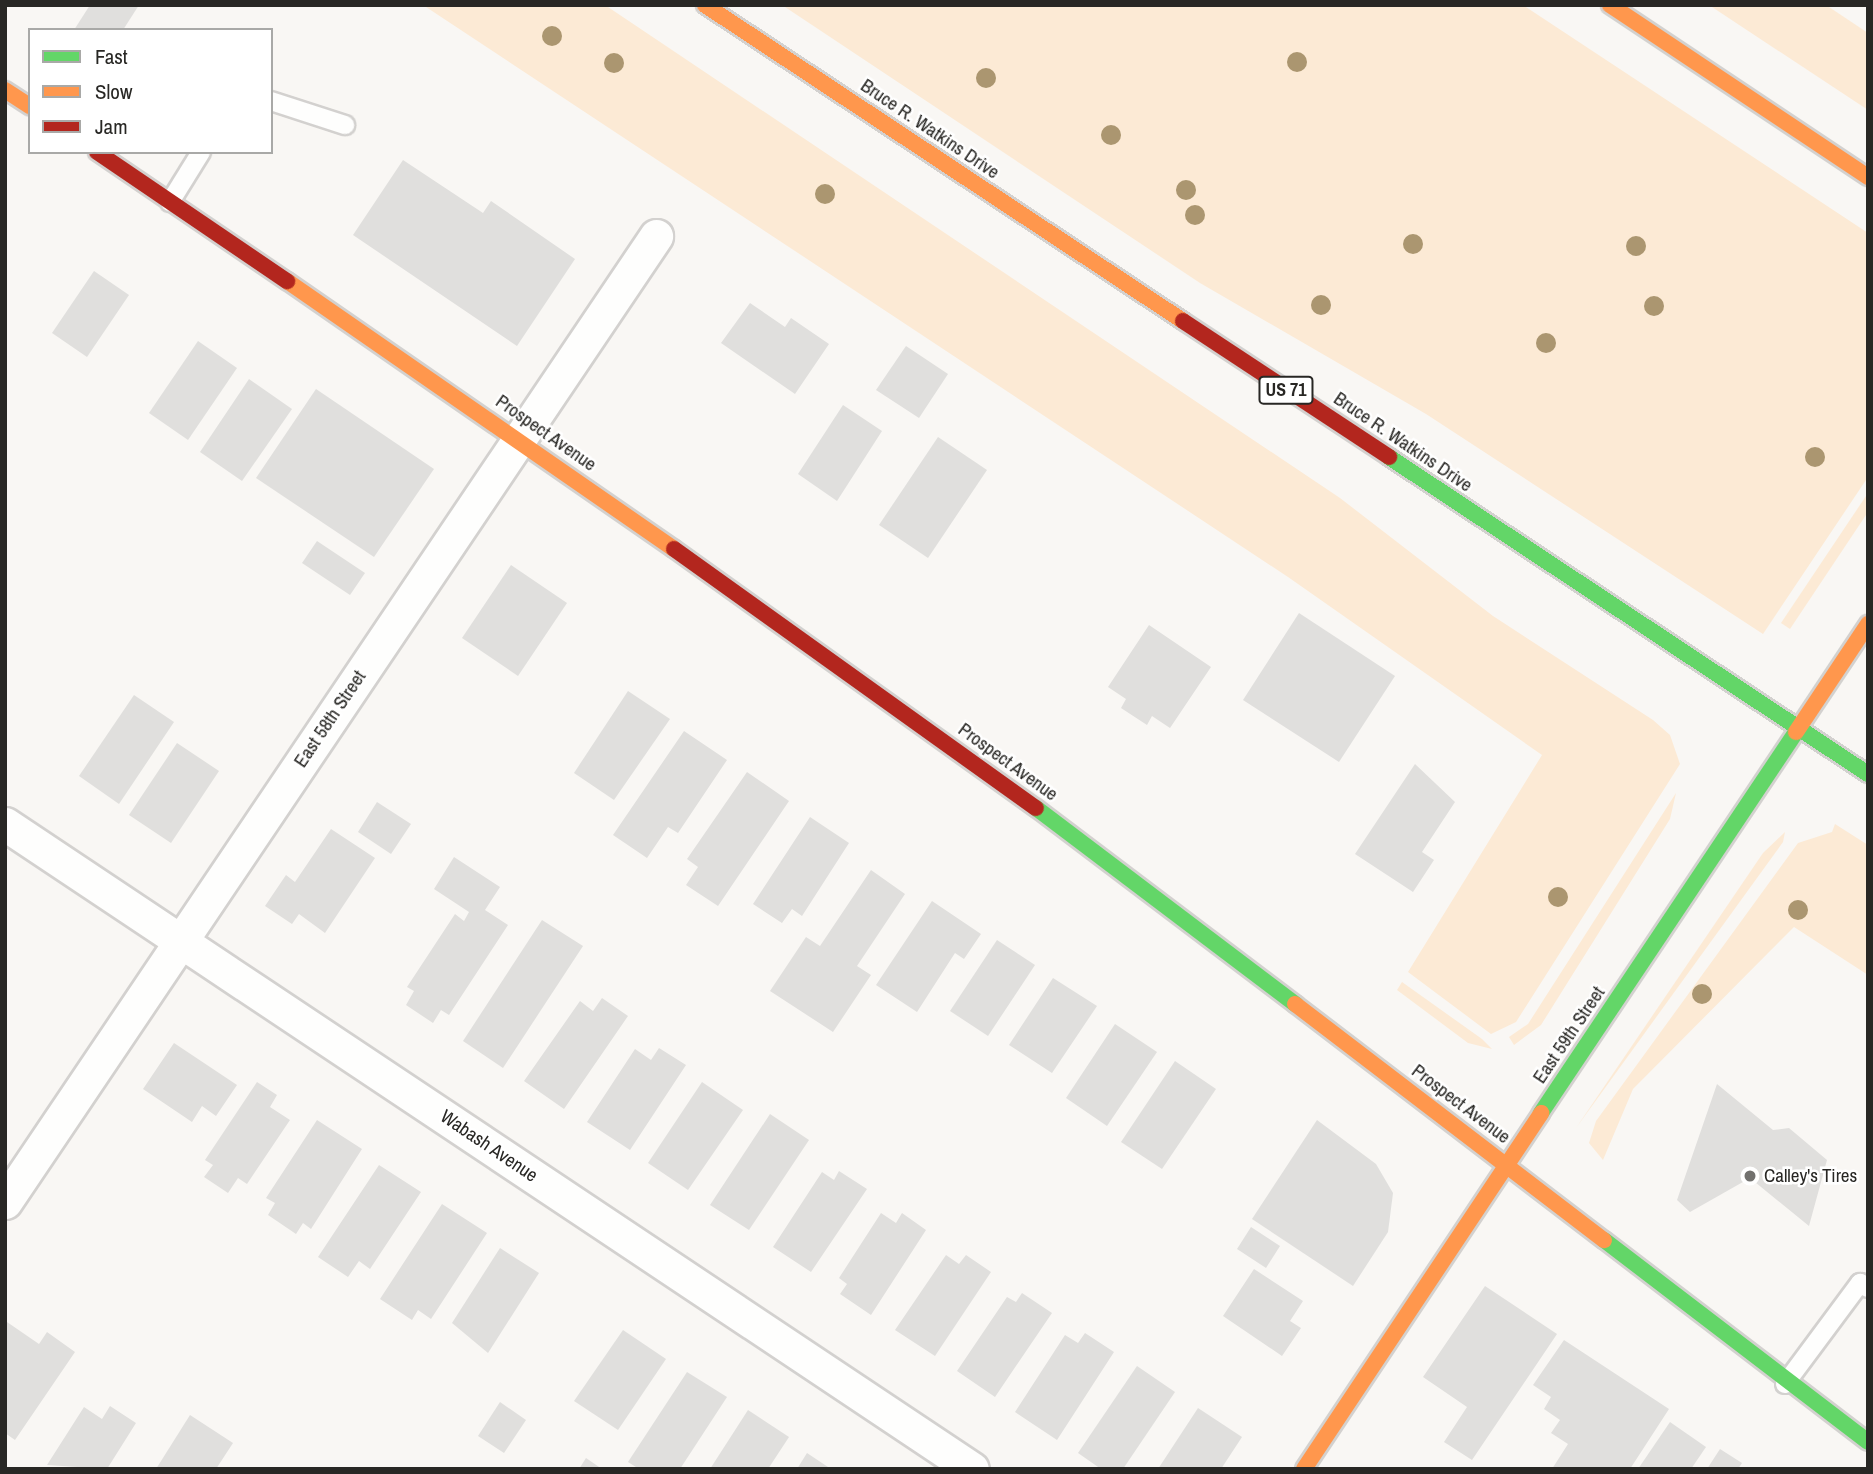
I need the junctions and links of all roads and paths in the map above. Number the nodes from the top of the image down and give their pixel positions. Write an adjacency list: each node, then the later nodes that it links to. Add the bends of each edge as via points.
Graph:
1 (705, 5): 14 (main road, Bruce R. Watkins Drive / US 71)
2 (1610, 5): 9 (main road)
3 (5, 90): 5 (main road)
4 (273, 102): 6 (lane)
5 (28, 105)
6 (345, 125)
7 (100, 154): 10 (main road, Prospect Avenue)
8 (200, 154): 10 (lane)
9 (1868, 177)
10 (170, 202): 12 (main road, Prospect Avenue)
11 (656, 236): 12 (street, East 58th Street)
12 (520, 439): 17 (street, East 58th Street); 18 (main road, Prospect Avenue, via 1080,840)
13 (1868, 624): 14 (main road, East 59th Street)
14 (1799, 729): 15 (main road, Bruce R. Watkins Drive / US 71); 18 (main road, East 59th Street)
15 (1868, 774)
16 (5, 824): 17 (street, Wabash Avenue)
17 (180, 941): 19 (street, East 58th Street); 23 (street, Wabash Avenue)
18 (1507, 1165): 21 (main road, Prospect Avenue); 24 (main road, East 59th Street)
19 (5, 1202)
20 (1868, 1288): 21 (lane, via 1860,1283)
21 (1785, 1384): 22 (main road, Prospect Avenue)
22 (1868, 1443)
23 (972, 1469)
24 (1304, 1469)

